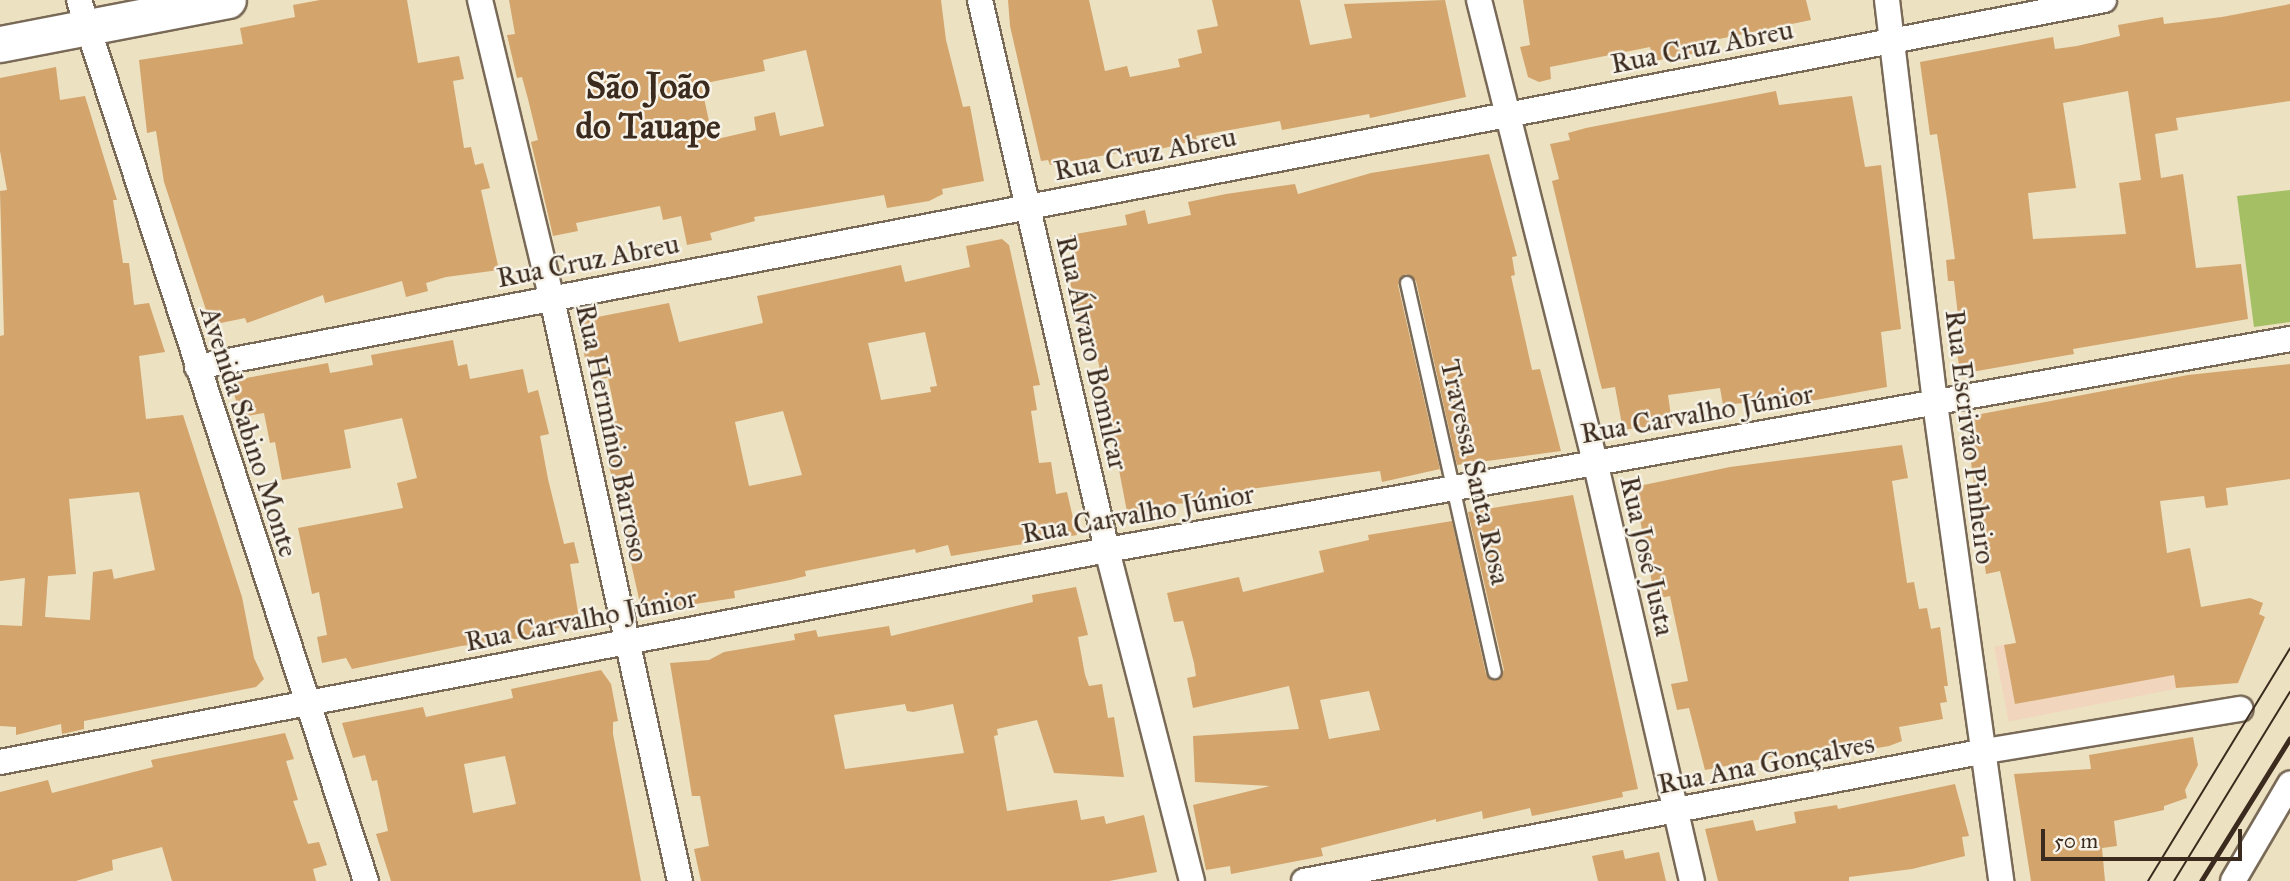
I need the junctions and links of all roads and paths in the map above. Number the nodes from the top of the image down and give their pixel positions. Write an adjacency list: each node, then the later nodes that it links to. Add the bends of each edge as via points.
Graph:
1 (228, 0): 7 (street)
2 (480, 0): 13 (street, Rua Hermínio Barroso)
3 (980, 0): 11 (street, Rua Álvaro Bomilcar)
4 (1479, 0): 10 (street, Rua José Justa)
5 (1886, 0): 8 (street, Rua Escrivão Pinheiro)
6 (2104, 0): 8 (street, Rua Cruz Abreu)
7 (83, 14): 9 (street); 15 (street, Avenida Sabino Monte)
8 (1892, 41): 10 (street, Rua Cruz Abreu); 16 (street, Rua Escrivão Pinheiro)
9 (0, 44)
10 (1509, 115): 11 (street, Rua Cruz Abreu); 17 (street, Rua José Justa)
11 (1028, 207): 13 (street, Rua Cruz Abreu); 19 (street, Rua Álvaro Bomilcar)
12 (1407, 283): 18 (lane, Travessa Santa Rosa)
13 (552, 299): 15 (street, Rua Cruz Abreu); 20 (street, Rua Hermínio Barroso)
14 (2290, 339): 16 (street, Rua Carvalho Júnior)
15 (197, 367): 22 (street, Avenida Sabino Monte)
16 (1935, 403): 17 (street, Rua Carvalho Júnior); 24 (street, Rua Escrivão Pinheiro)
17 (1595, 461): 18 (street, Rua Carvalho Júnior); 27 (street, Rua José Justa)
18 (1454, 487): 19 (street, Rua Carvalho Júnior); 21 (lane, Travessa Santa Rosa)
19 (1107, 550): 20 (street, Rua Carvalho Júnior); 30 (street, Rua Álvaro Bomilcar)
20 (627, 641): 22 (street, Rua Carvalho Júnior); 29 (street, Rua Hermínio Barroso)
21 (1495, 672)
22 (306, 702): 25 (street, Rua Carvalho Júnior); 28 (street, Avenida Sabino Monte)
23 (2241, 709): 24 (street, Rua Ana Gonçalves)
24 (1980, 752): 27 (street, Rua Ana Gonçalves); 33 (street, Rua Escrivão Pinheiro)
25 (0, 762)
26 (2290, 784): 34 (street)
27 (1676, 812): 31 (street, Rua Ana Gonçalves); 32 (street, Rua José Justa)
28 (366, 881)
29 (680, 881)
30 (1192, 881)
31 (1304, 881)
32 (1692, 881)
33 (2001, 881)
34 (2233, 881)

